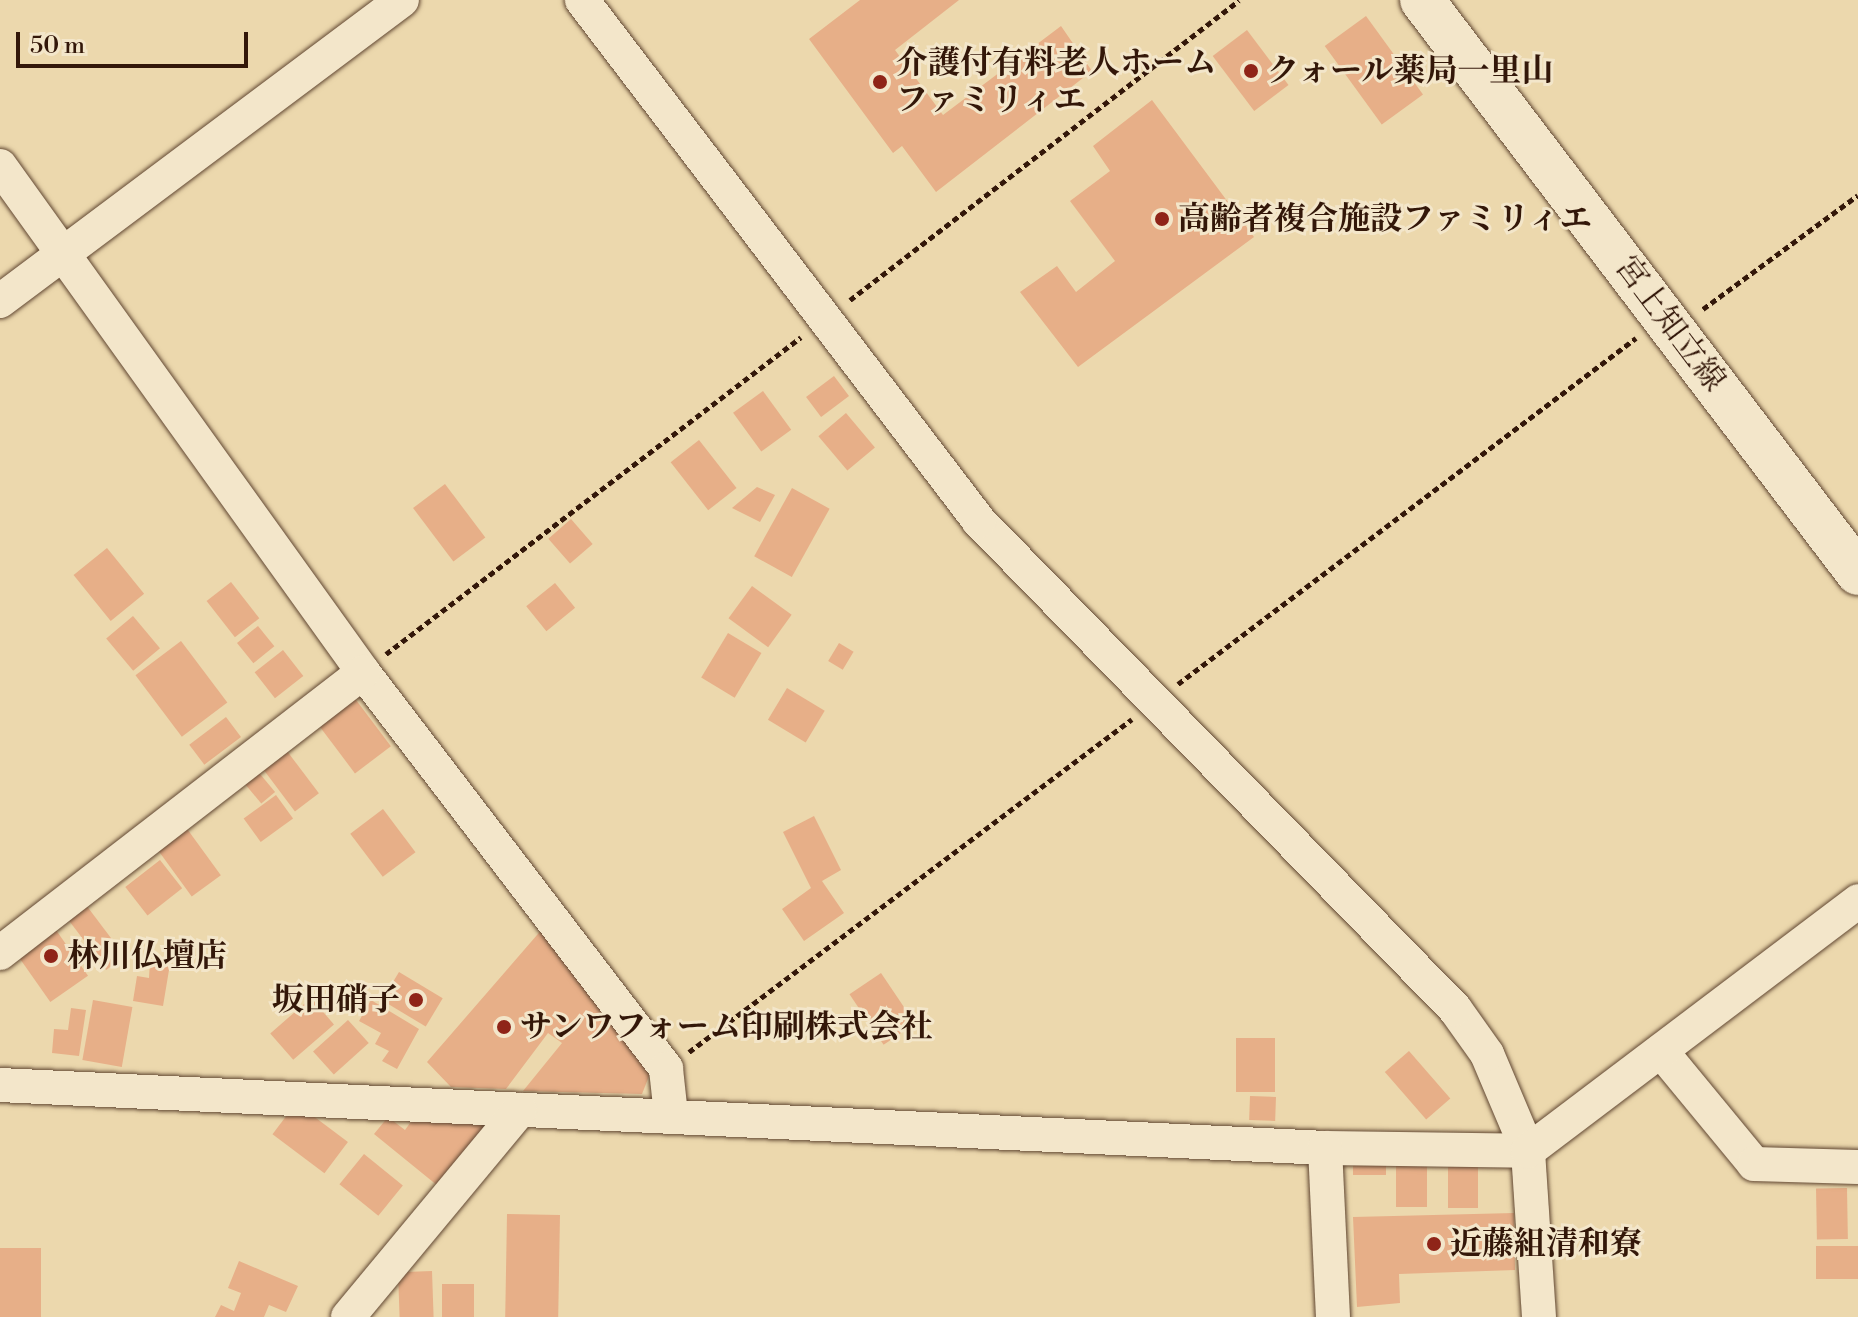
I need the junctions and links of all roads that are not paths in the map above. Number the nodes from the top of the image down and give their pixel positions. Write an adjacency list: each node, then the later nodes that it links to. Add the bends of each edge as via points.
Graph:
1 (402, 0): 6 (street)
2 (582, 0): 18 (street, via 979,521 1455,1009 1487,1054)
3 (1422, 0): 9 (main road, 宮上知立線)
4 (1452, 0): 8 (main road, 宮上知立線)
5 (0, 166): 6 (street)
6 (66, 252): 7 (street); 10 (street)
7 (0, 301)
8 (1858, 535)
9 (1858, 573)
10 (363, 672): 12 (street); 16 (street, via 666,1069)
11 (1858, 901): 13 (street)
12 (0, 953)
13 (1661, 1051): 18 (street); 19 (street, via 1754,1164)
14 (0, 1085): 15 (street)
15 (520, 1110): 16 (street); 20 (street)
16 (671, 1115): 17 (street)
17 (1325, 1148): 18 (street); 21 (street)
18 (1528, 1151): 22 (street)
19 (1858, 1167)
20 (348, 1317)
21 (1333, 1317)
22 (1539, 1317)

